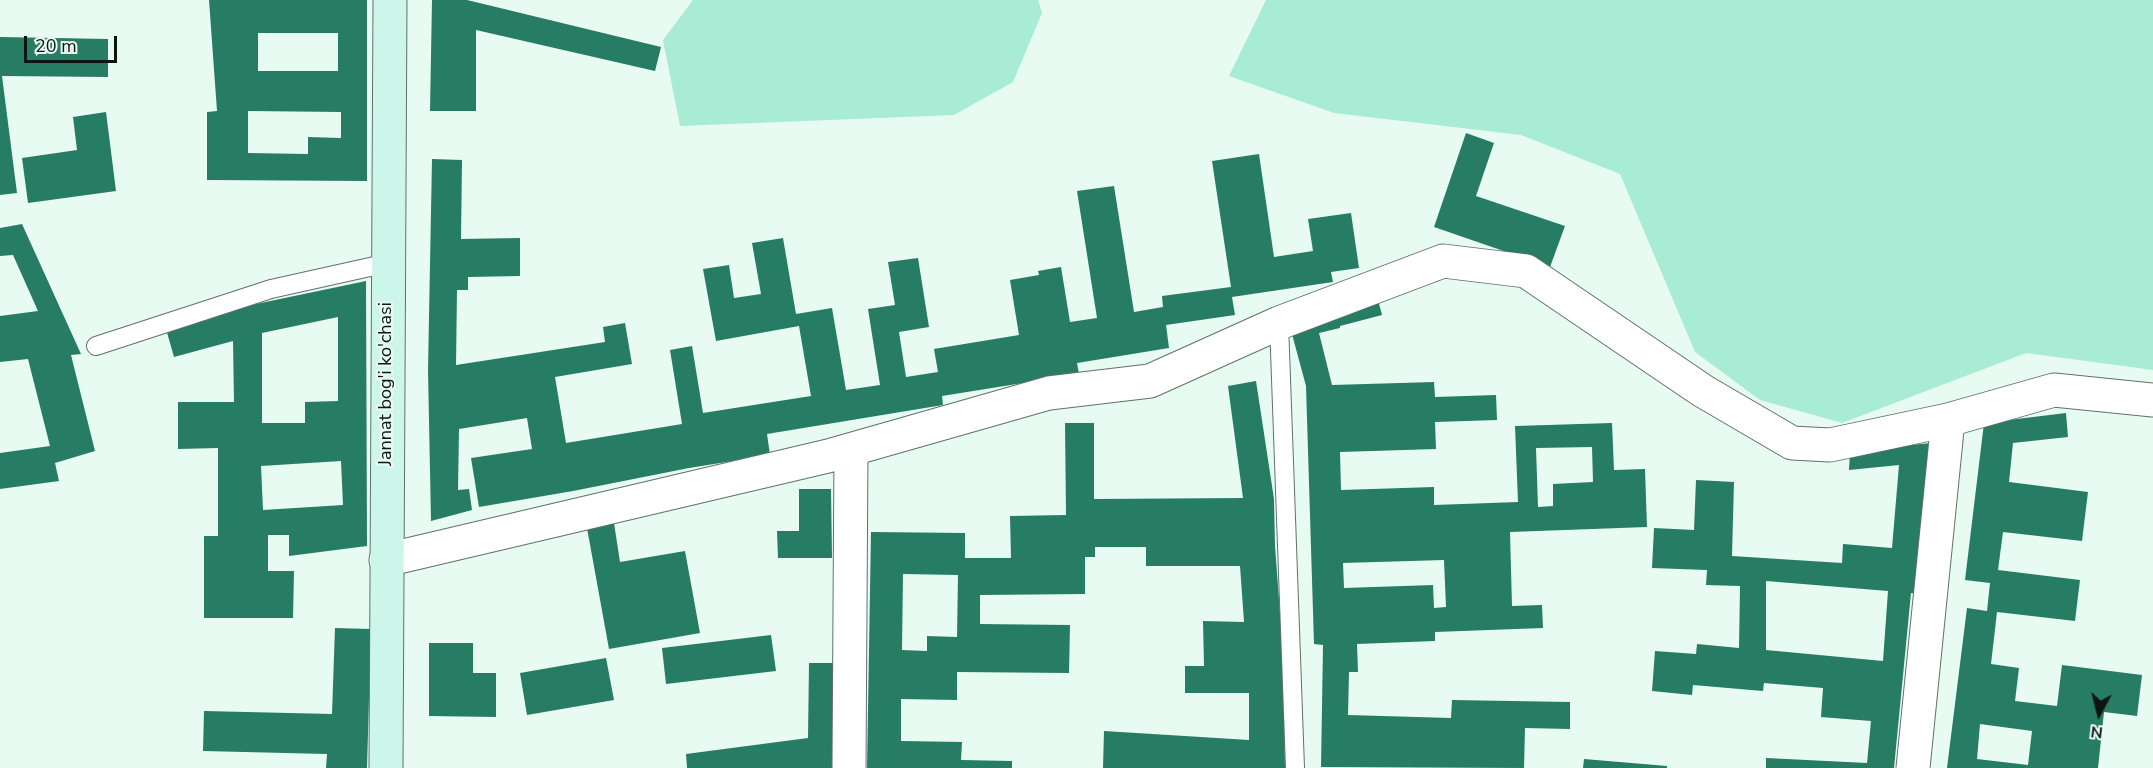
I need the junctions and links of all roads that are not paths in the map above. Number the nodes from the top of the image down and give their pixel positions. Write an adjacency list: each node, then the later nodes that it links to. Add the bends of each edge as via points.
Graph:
1 (390, 0): 2 (street, Jannat bog'i ko'chasi)
2 (388, 264): 4 (lane, via 271,289); 8 (street, Jannat bog'i ko'chasi)
3 (1278, 323): 6 (street, via 1443,261 1526,271 1703,391 1792,443 1830,445); 7 (street, via 1150,381 1049,393); 11 (lane)
4 (96, 346)
5 (2153, 400): 6 (street, via 2054,390)
6 (1948, 420): 12 (street)
7 (851, 450): 8 (street); 10 (street)
8 (386, 560): 9 (street, Jannat bog'i ko'chasi)
9 (386, 768)
10 (849, 768)
11 (1295, 768)
12 (1913, 768)

